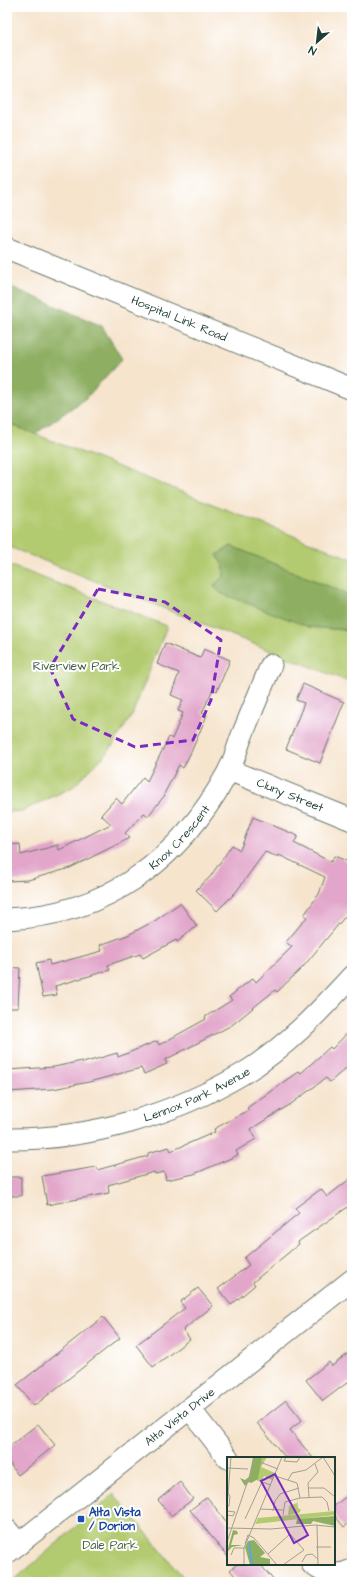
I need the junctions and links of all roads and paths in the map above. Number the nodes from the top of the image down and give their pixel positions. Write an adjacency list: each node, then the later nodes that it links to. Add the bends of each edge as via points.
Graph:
1 (7, 248): 2 (street, Hospital Link Road)
2 (352, 389)
3 (271, 665): 4 (street, Knox Crescent)
4 (229, 770): 5 (street, Cluny Street); 6 (street, Knox Crescent, via 204,812 158,863 95,901 58,912)
5 (352, 820)
6 (7, 919)
7 (352, 976): 8 (street, Lennox Park Avenue, via 292,1038 245,1073 214,1089 177,1106 102,1129 64,1137)
8 (7, 1140)
9 (352, 1280): 10 (street, Alta Vista Drive)
10 (190, 1410): 11 (street); 12 (street, Alta Vista Drive)
11 (227, 1457)
12 (11, 1542)
13 (314, 1565): 14 (street, via 335,1575)
14 (352, 1570)

